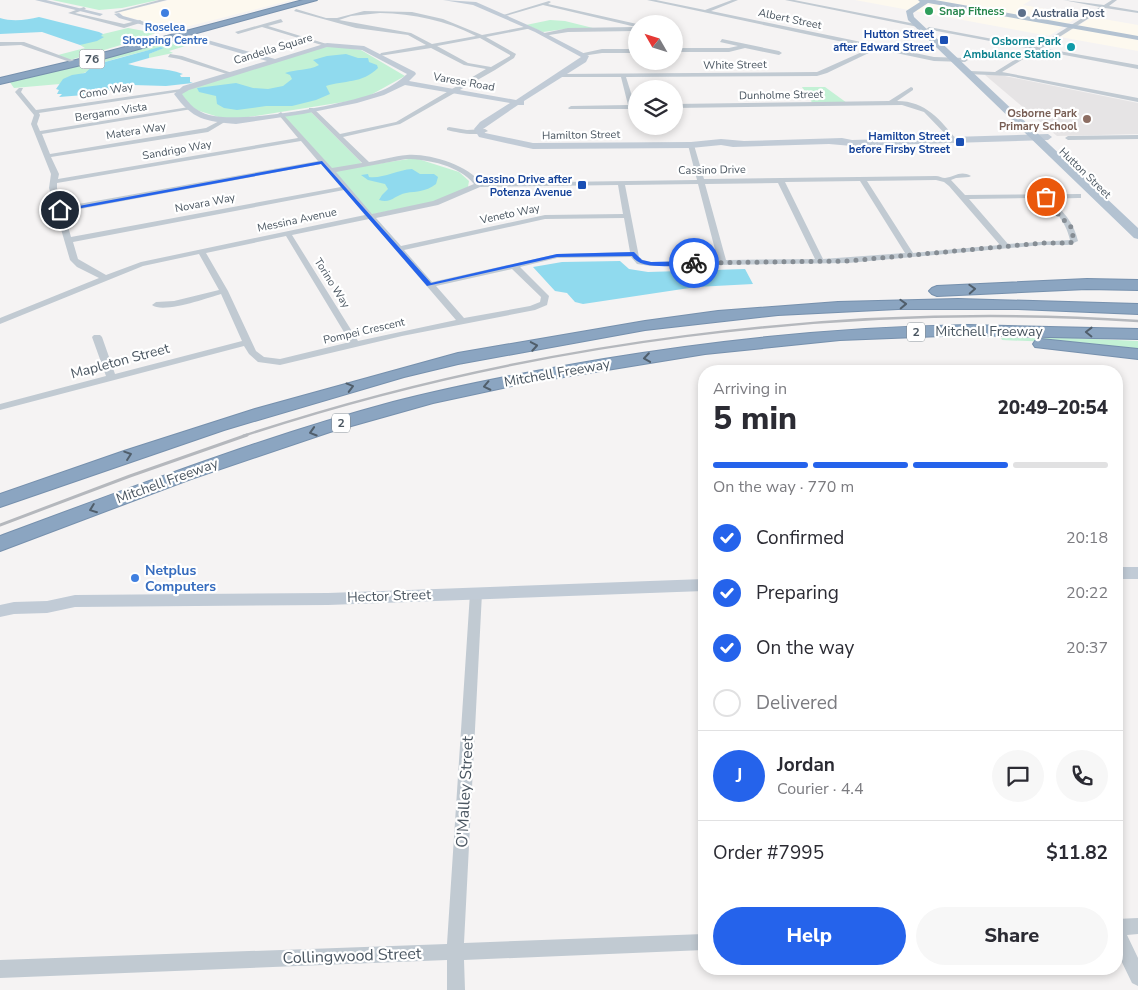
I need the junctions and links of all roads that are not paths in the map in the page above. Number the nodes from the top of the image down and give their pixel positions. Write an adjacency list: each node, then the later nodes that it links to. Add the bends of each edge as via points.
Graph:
1 (38, 0): 16 (street)
2 (48, 0): 16 (street)
3 (165, 0): 20 (street)
4 (303, 0): 34 (highway, 76)
5 (313, 0): 34 (highway)
6 (444, 0): 21 (street, via 476,5)
7 (554, 0): 14 (street)
8 (649, 0): 18 (street, Albert Street)
9 (736, 0): 18 (street)
10 (787, 0): 26 (street)
11 (1065, 0): 15 (street)
12 (1115, 0): 15 (street)
13 (927, 1): 26 (main road, via 909,13); 28 (main road); 31 (main road, Hutton Street, via 917,14)
14 (543, 4): 21 (street); 25 (street)
15 (1104, 6): 19 (street); 28 (street)
16 (81, 9): 20 (street); 24 (street, via 70,12 124,26)
17 (296, 10): 22 (street)
18 (706, 12): 43 (street, Albert Street)
19 (1138, 12)
20 (111, 14): 24 (street)
21 (502, 16): 29 (street)
22 (337, 19): 35 (street, via 364,12 410,14 454,24); 40 (street, via 356,26 409,34)
23 (281, 21): 27 (street)
24 (138, 23): 34 (street)
25 (628, 23)
26 (916, 23): 54 (main road, Hutton Street)
27 (262, 26): 32 (street); 39 (street)
28 (1073, 26): 36 (main road); 44 (street)
29 (524, 27): 33 (street); 35 (street)
30 (628, 29): 33 (street)
31 (929, 29): 44 (street); 54 (main road, Hutton Street)
32 (238, 32)
33 (541, 33): 49 (street)
34 (177, 35): 42 (street); 45 (street); 56 (highway, 76); 67 (highway, 76)
35 (479, 36): 40 (street); 60 (street, via 513,54)
36 (1138, 37)
37 (722, 41): 41 (street)
38 (0, 44): 56 (street, via 17,45)
39 (327, 45): 51 (street, Candella Square, via 364,48); 55 (street, Candella Square)
40 (431, 46): 51 (street); 60 (street, via 466,64)
41 (745, 46): 46 (street, via 729,50); 50 (street)
42 (227, 47): 45 (street); 48 (street)
43 (876, 47): 54 (street, Albert Street, via 926,57); 66 (street, White Street, via 817,74)
44 (1038, 48): 58 (street); 59 (street)
45 (219, 49): 53 (street)
46 (683, 50)
47 (628, 51): 49 (street)
48 (248, 53): 53 (street); 55 (street)
49 (584, 53): 63 (street, via 585,59)
50 (779, 53)
51 (380, 55): 69 (street, Candella Square, via 412,74)
52 (170, 56): 62 (street)
53 (239, 56): 57 (street)
54 (960, 59): 64 (main road, Hutton Street)
55 (275, 61): 57 (street, Candella Square)
56 (68, 62): 67 (highway, 76)
57 (265, 64): 62 (street, Candella Square)
58 (1010, 67): 61 (street); 65 (street, via 1006,71)
59 (1138, 67)
60 (493, 69): 74 (street)
61 (997, 73): 64 (street); 65 (street)
62 (232, 74): 73 (street, Candella Square)
63 (564, 74): 66 (street, White Street); 76 (street)
64 (976, 74): 68 (street); 93 (main road, Hutton Street)
65 (1010, 74): 68 (street)
66 (623, 76): 72 (street)
67 (0, 79)
68 (1040, 80): 75 (street)
69 (403, 82): 74 (street, Varese Road); 82 (street, via 363,101)
70 (22, 89): 83 (street, via 18,92)
71 (911, 89): 77 (street)
72 (628, 90)
73 (181, 91): 81 (street, via 178,94); 83 (street, Como Way)
74 (452, 91): 76 (street, Varese Road); 89 (street, via 398,123)
75 (1138, 100)
76 (519, 102): 87 (street, via 483,124 479,128)
77 (889, 104): 78 (street, Dunholme Street); 94 (street, Dunholme Street, via 915,105 928,111)
78 (683, 106)
79 (628, 107): 80 (street)
80 (571, 108)
81 (189, 109): 85 (street); 88 (street, Bergamo Vista)
82 (311, 109): 84 (street); 89 (street)
83 (34, 112): 88 (street)
84 (281, 114): 85 (street); 92 (street)
85 (225, 120): 96 (street, Matera Way, via 208,130)
86 (449, 129): 87 (street)
87 (484, 133): 95 (street, Hamilton Street, via 504,141 533,146)
88 (37, 134): 96 (street)
89 (338, 136): 98 (street)
90 (1138, 137): 91 (street)
91 (1068, 138)
92 (302, 139): 97 (street); 104 (street, Sandrigo Way)
93 (1044, 139): 94 (street, Hamilton Street); 115 (main road, Hutton Street); 117 (main road, Hutton Street)
94 (954, 141): 95 (street, Hamilton Street)
95 (691, 145): 105 (street)
96 (48, 156): 104 (street)
97 (322, 162): 99 (street); 112 (street)
98 (367, 164): 99 (street); 107 (street, via 419,157 464,171)
99 (330, 171): 108 (street)
100 (967, 176): 103 (street, Cassino Drive)
101 (862, 179): 102 (street, Cassino Drive); 103 (street, Cassino Drive); 123 (street)
102 (780, 180): 105 (street, Cassino Drive); 124 (street)
103 (946, 180): 110 (street)
104 (56, 181): 112 (street, via 53,188)
105 (700, 181): 106 (street, Cassino Drive); 125 (street)
106 (621, 183): 107 (street, Cassino Drive); 113 (street)
107 (478, 185): 114 (street, Messina Avenue, via 448,199)
108 (345, 188): 114 (street); 118 (street, Novara Way)
109 (1078, 196): 111 (street)
110 (963, 197): 111 (street); 119 (street)
111 (1042, 198): 119 (street, via 1071,227 1074,241)
112 (60, 210): 118 (street)
113 (627, 216): 120 (street, Veneto Way, via 546,217); 122 (street)
114 (370, 217): 116 (street, Messina Avenue); 120 (street)
115 (1138, 223)
116 (288, 234): 121 (street, Messina Avenue); 141 (street, Torino Way)
117 (1138, 235)
118 (70, 240): 127 (street, via 74,260)
119 (1006, 247): 123 (street)
120 (399, 249): 129 (street)
121 (201, 251): 127 (street, Messina Avenue, via 141,264); 130 (street, Pompei Crescent)
122 (634, 254): 125 (street, via 640,262 651,264); 126 (street, via 557,256)
123 (912, 256): 124 (street)
124 (820, 261): 125 (street)
125 (723, 263)
126 (513, 265): 129 (street); 137 (street, Pompei Crescent, via 545,296 544,303)
127 (104, 277): 136 (street, Messina Avenue)
128 (1135, 283): 135 (highway, one-way to 128, via 888,293)
129 (429, 285): 137 (street)
130 (224, 291): 131 (street); 140 (street, Pompei Crescent)
131 (174, 304): 132 (street); 134 (street)
132 (156, 305)
133 (1138, 309): 135 (highway, Mitchell Freeway / 2, one-way to 133, via 929,303 1024,303)
134 (168, 313)
135 (715, 317): 146 (highway, Mitchell Freeway / 2, one-way to 135, via 261,411 448,361)
136 (0, 320)
137 (462, 321): 141 (street, Pompei Crescent)
138 (1138, 334): 142 (highway, Mitchell Freeway / 2, one-way to 142, via 902,332)
139 (97, 338): 144 (street)
140 (248, 342): 141 (street, Pompei Crescent, via 252,352 261,360 280,362); 144 (street, Mapleton Street)
141 (356, 344)
142 (695, 350): 143 (highway, via 931,340 1042,344); 147 (highway, Mitchell Freeway / 2, one-way to 147, via 523,379 373,413 203,468)
143 (1138, 354)
144 (112, 378): 145 (street, Mapleton Street)
145 (0, 407)
146 (0, 501)
147 (0, 544)
148 (1123, 573): 149 (street)
149 (1138, 573)
150 (698, 585): 151 (street, Hector Street)
151 (476, 593): 153 (street, Hector Street, via 328,599); 159 (street, O'Malley Street)
152 (0, 601): 153 (street, Hector Street, via 26,597)
153 (75, 602): 154 (street, Hector Street)
154 (0, 611)
155 (1138, 926): 156 (street)
156 (1123, 927)
157 (698, 942): 159 (street, Collingwood Street)
158 (1123, 946): 161 (street)
159 (455, 952): 160 (street, Collingwood Street); 162 (street, O'Malley Street)
160 (0, 969)
161 (1138, 977)
162 (456, 990)

